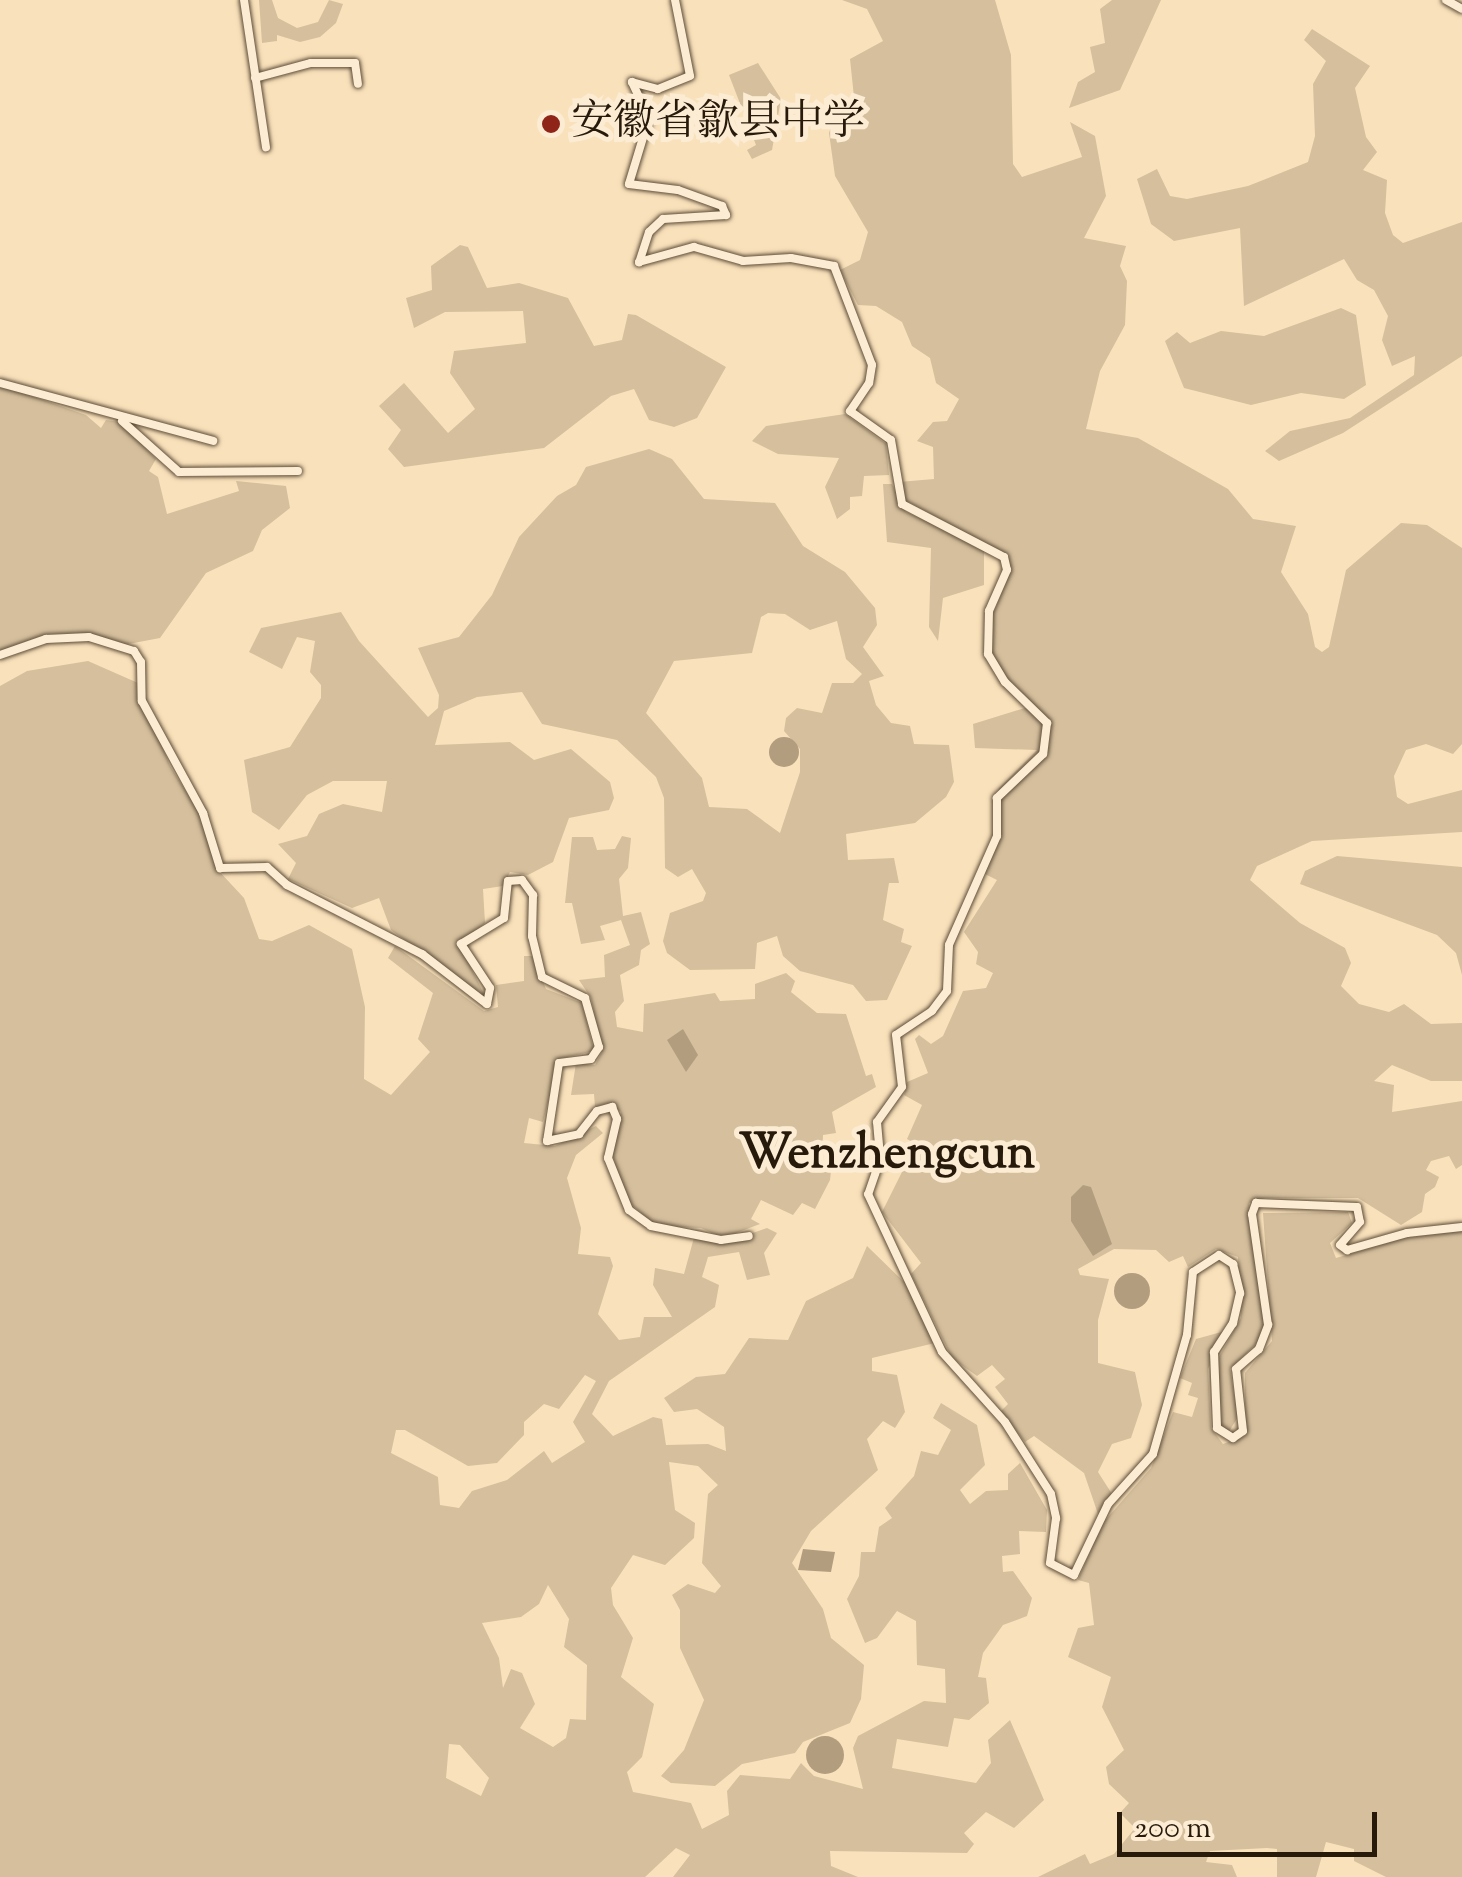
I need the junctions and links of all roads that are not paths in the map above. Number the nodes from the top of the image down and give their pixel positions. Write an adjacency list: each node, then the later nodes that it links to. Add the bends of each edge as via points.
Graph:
1 (244, 0): 5 (street)
2 (676, 0): 13 (street, via 690,76 658,89 632,82 649,118 629,184 678,190 722,206 726,215 663,219 649,232 639,262 694,247 743,261 790,258 834,266 872,365 869,383 850,411 890,440 904,506 1004,556 1007,570 988,611 988,654 1048,723 1043,754 998,798 997,836 948,948 946,991 932,1011 896,1034 902,1087 877,1122 880,1160 868,1194 942,1352 1005,1422 1051,1494 1056,1518 1050,1562 1074,1576 1108,1504 1150,1460 1187,1335 1193,1272 1219,1255 1232,1264 1240,1300 1214,1352 1217,1428 1233,1438 1242,1431 1234,1376 1260,1348 1268,1325 1252,1214 1256,1203 1357,1207 1360,1222 1340,1245 1347,1250)
3 (1446, 0): 4 (street)
4 (1462, 9)
5 (256, 78): 6 (street, via 311,63 354,63); 7 (street)
6 (358, 84)
7 (266, 147)
8 (0, 383): 9 (street)
9 (118, 419): 10 (street); 11 (street, via 179,472)
10 (213, 442)
11 (298, 471)
12 (0, 655): 14 (street, via 46,639 88,636 134,651 141,662 142,701 203,813 220,868 266,868 422,954 487,1004 490,988 462,944 504,918 508,881 522,880 532,896 542,977 584,998 598,1047 592,1059 559,1063 547,1140 579,1134 598,1111 612,1107 617,1118 608,1158 629,1210 651,1226 721,1240)
13 (1462, 1227)
14 (750, 1236)

